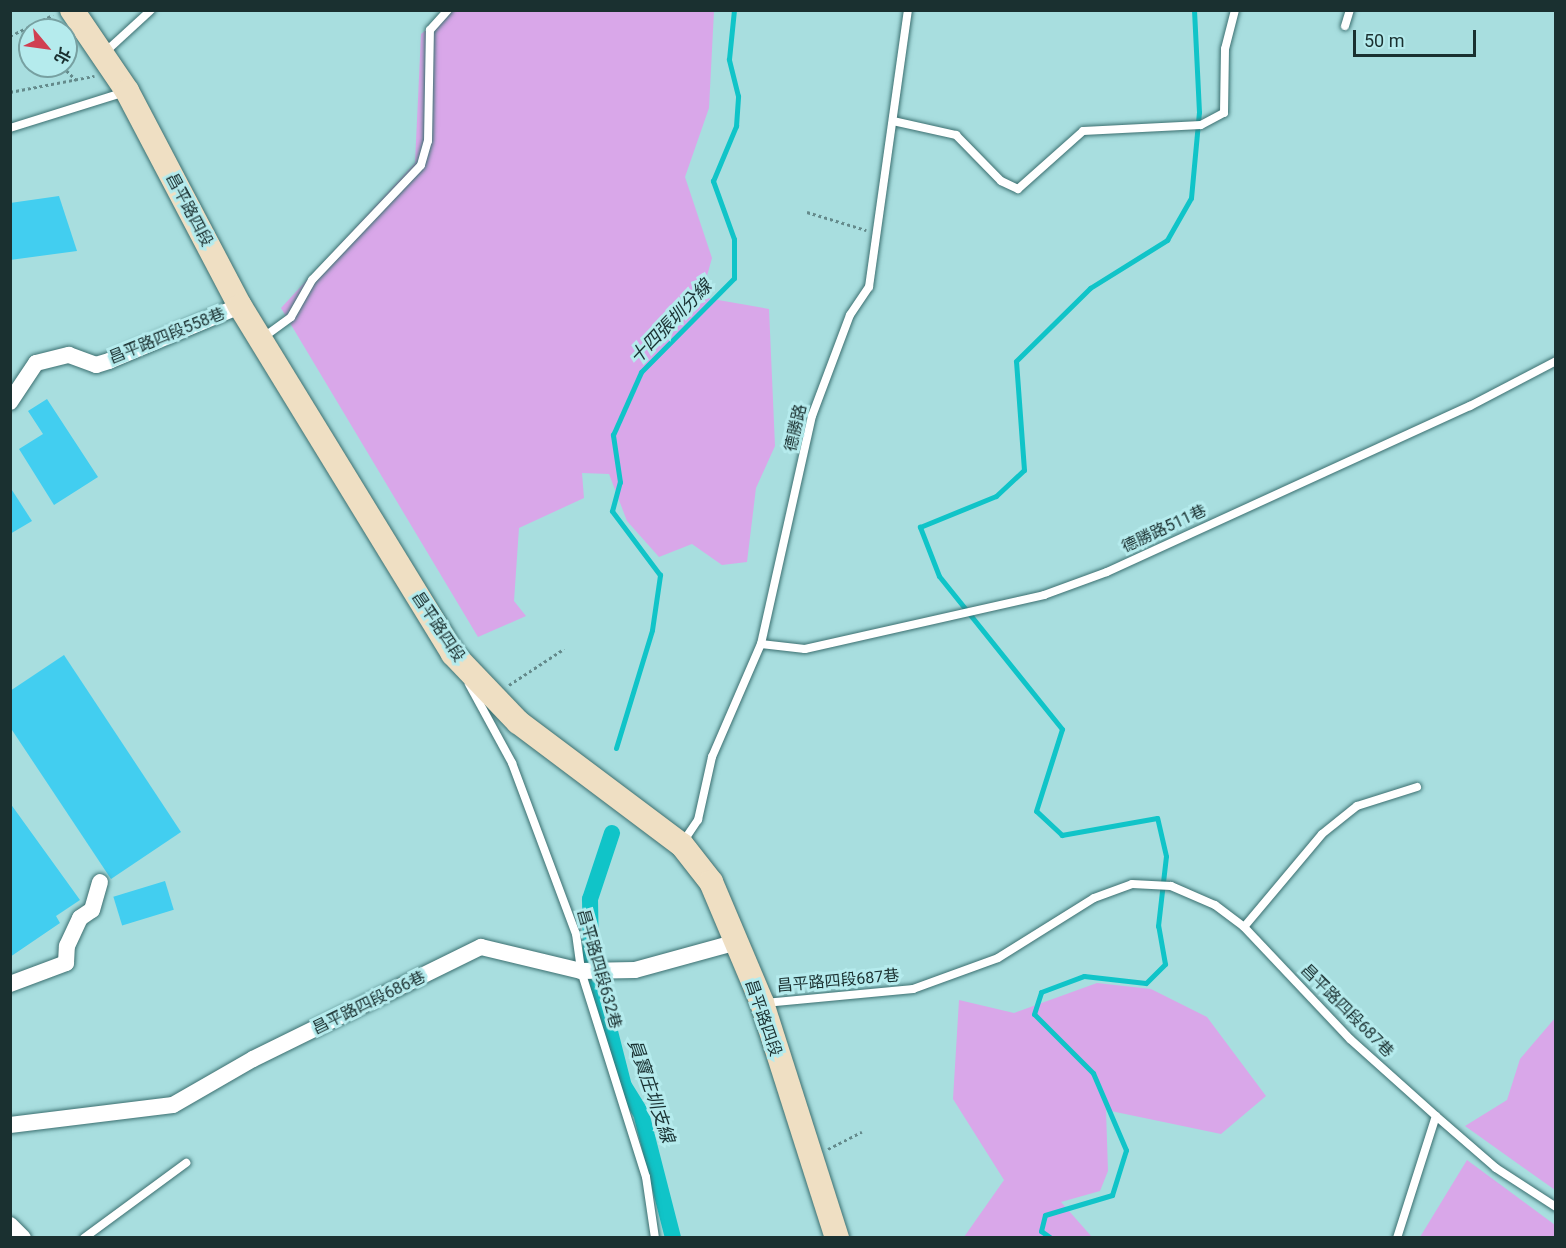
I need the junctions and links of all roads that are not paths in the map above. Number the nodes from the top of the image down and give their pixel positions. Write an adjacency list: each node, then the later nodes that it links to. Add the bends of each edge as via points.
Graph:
1 (151, 10): 8 (lane)
2 (448, 10): 13 (lane, via 430,30 428,141 421,165 312,280 291,317)
3 (908, 10): 10 (lane, 德勝路)
4 (1235, 10): 10 (lane, via 1226,49 1224,113 1201,125 1083,131 1018,189 1001,181 956,135)
5 (1350, 10): 7 (lane)
6 (63, 12): 8 (street, 昌平路四段)
7 (1345, 26)
8 (100, 65): 9 (street, 昌平路四段)
9 (127, 91): 11 (lane); 12 (street, 昌平路四段)
10 (893, 121): 16 (lane, 德勝路, via 869,287 850,315 812,416)
11 (10, 128)
12 (240, 306): 13 (street, 昌平路四段); 15 (street, 昌平路四段558巷, via 109,361 96,364 69,355 36,363)
13 (261, 339): 17 (street, 昌平路四段)
14 (1556, 361): 16 (lane, 德勝路511巷, via 1459,411 1107,572 1044,595 805,650)
15 (10, 402)
16 (761, 644): 19 (lane, 德勝路, via 712,757 698,820)
17 (453, 654): 19 (street, 昌平路四段, via 518,722); 23 (lane, 昌平路四段632巷, via 512,764 576,934)
18 (1417, 788): 21 (lane, via 1357,807 1322,834)
19 (682, 845): 22 (street, 昌平路四段, via 711,882)
20 (100, 882): 24 (street, via 92,910 80,918 68,946 66,963)
21 (1244, 927): 25 (lane, 昌平路四段687巷, via 1215,905 1171,886 1144,883 1094,898 998,958 913,989); 26 (lane, 昌平路四段687巷, via 1350,1039)
22 (734, 943): 23 (street, 昌平路四段686巷, via 635,970); 25 (street, 昌平路四段)
23 (581, 971): 27 (street, 昌平路四段686巷, via 481,946 253,1059 173,1105); 33 (lane, 昌平路四段632巷, via 646,1177)
24 (10, 984)
25 (762, 1003): 34 (street, 昌平路四段, via 808,1159)
26 (1436, 1116): 29 (lane, 昌平路四段687巷, via 1496,1168); 35 (lane)
27 (10, 1125)
28 (186, 1163): 32 (lane)
29 (1556, 1207)
30 (10, 1225): 31 (street)
31 (23, 1238)
32 (84, 1238)
33 (655, 1238)
34 (837, 1238)
35 (1398, 1238)

